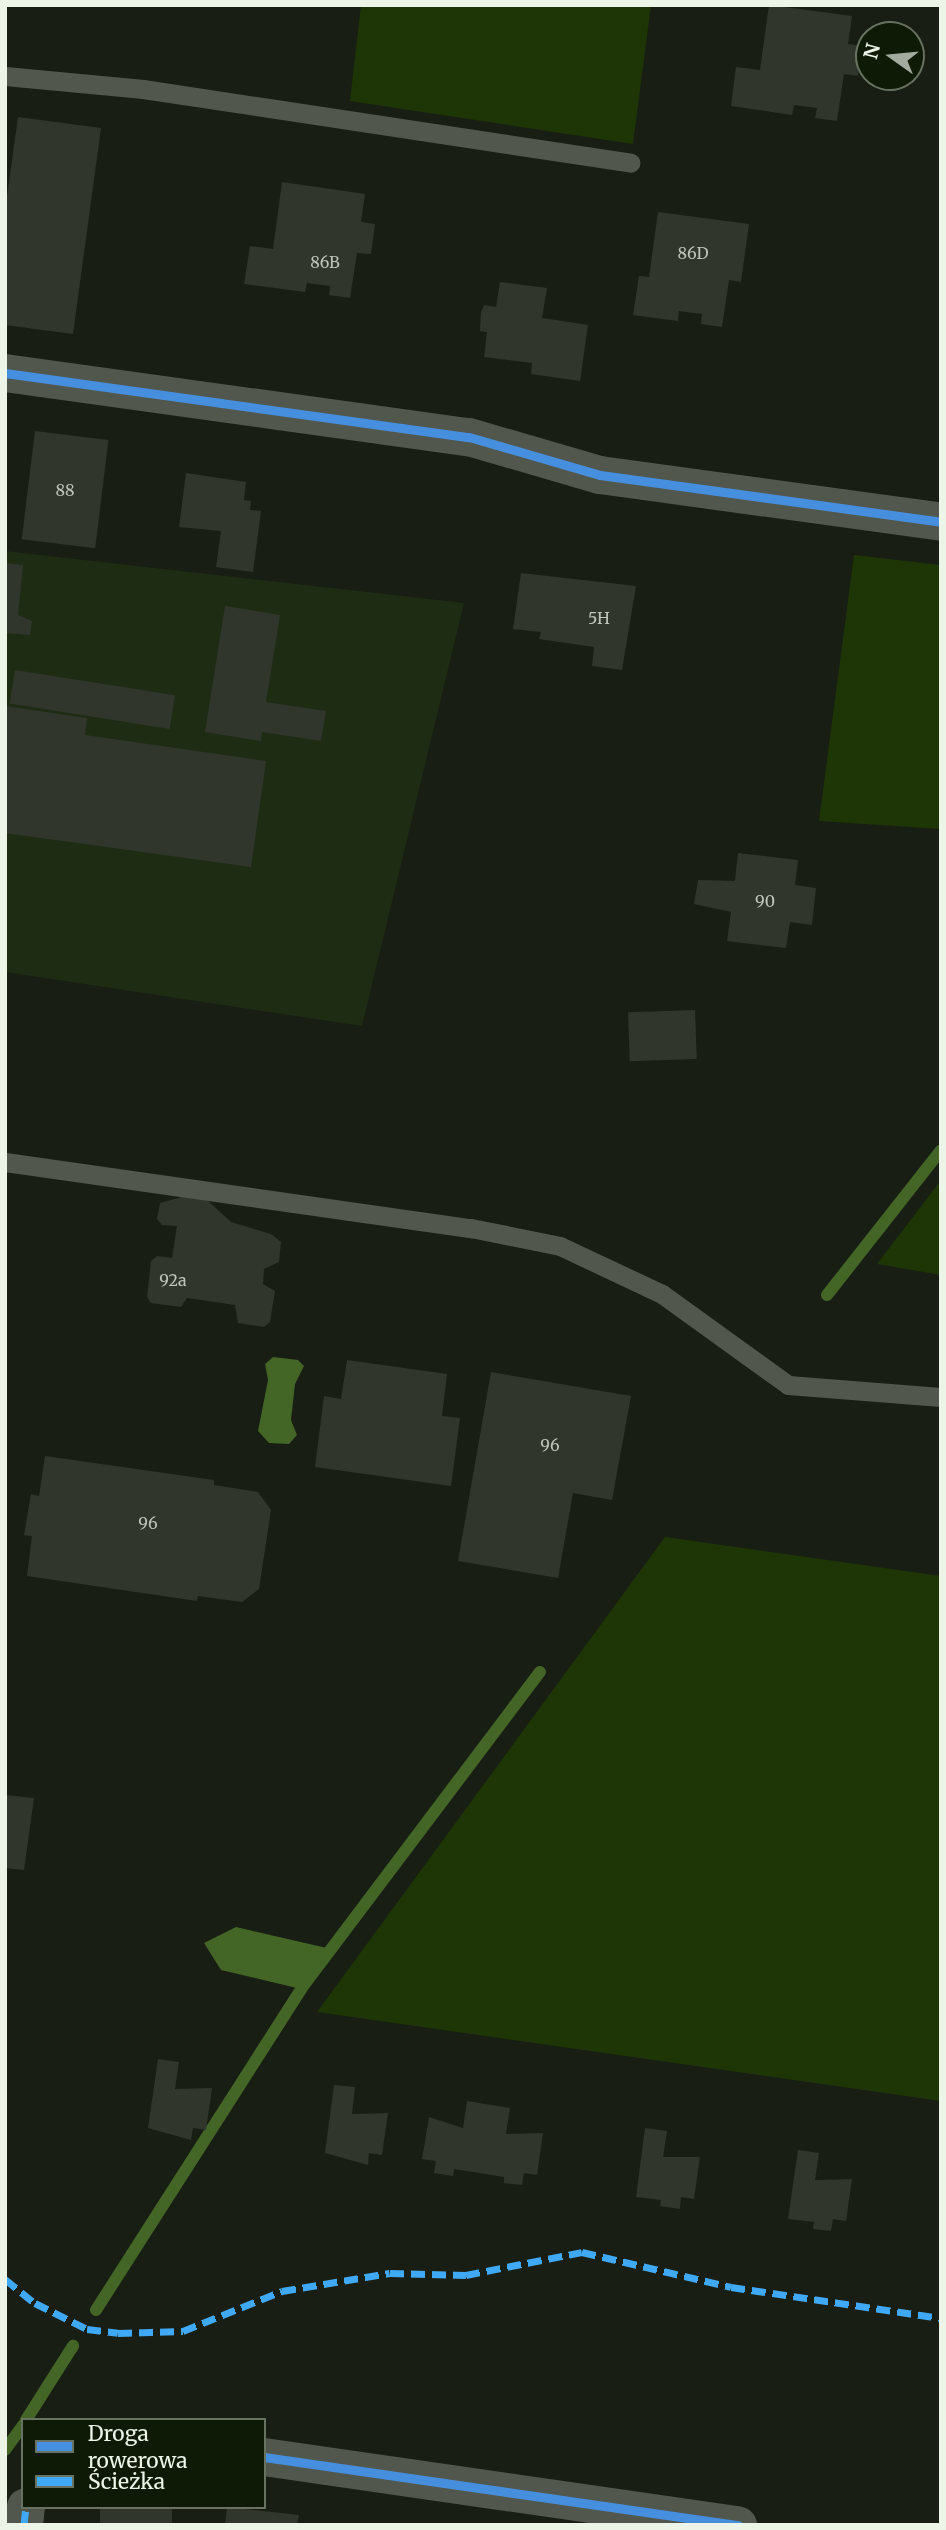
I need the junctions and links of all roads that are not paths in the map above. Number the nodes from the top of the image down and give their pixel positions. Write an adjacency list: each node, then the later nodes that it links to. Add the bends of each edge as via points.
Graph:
1 (5, 76): 2 (lane, via 143,89)
2 (630, 163)
3 (5, 373): 4 (street, via 469,437 600,475)
4 (941, 522)
5 (5, 1162): 6 (lane, via 471,1227 559,1246 662,1294 788,1385)
6 (941, 1397)
7 (266, 2457): 8 (street)
8 (738, 2525)

